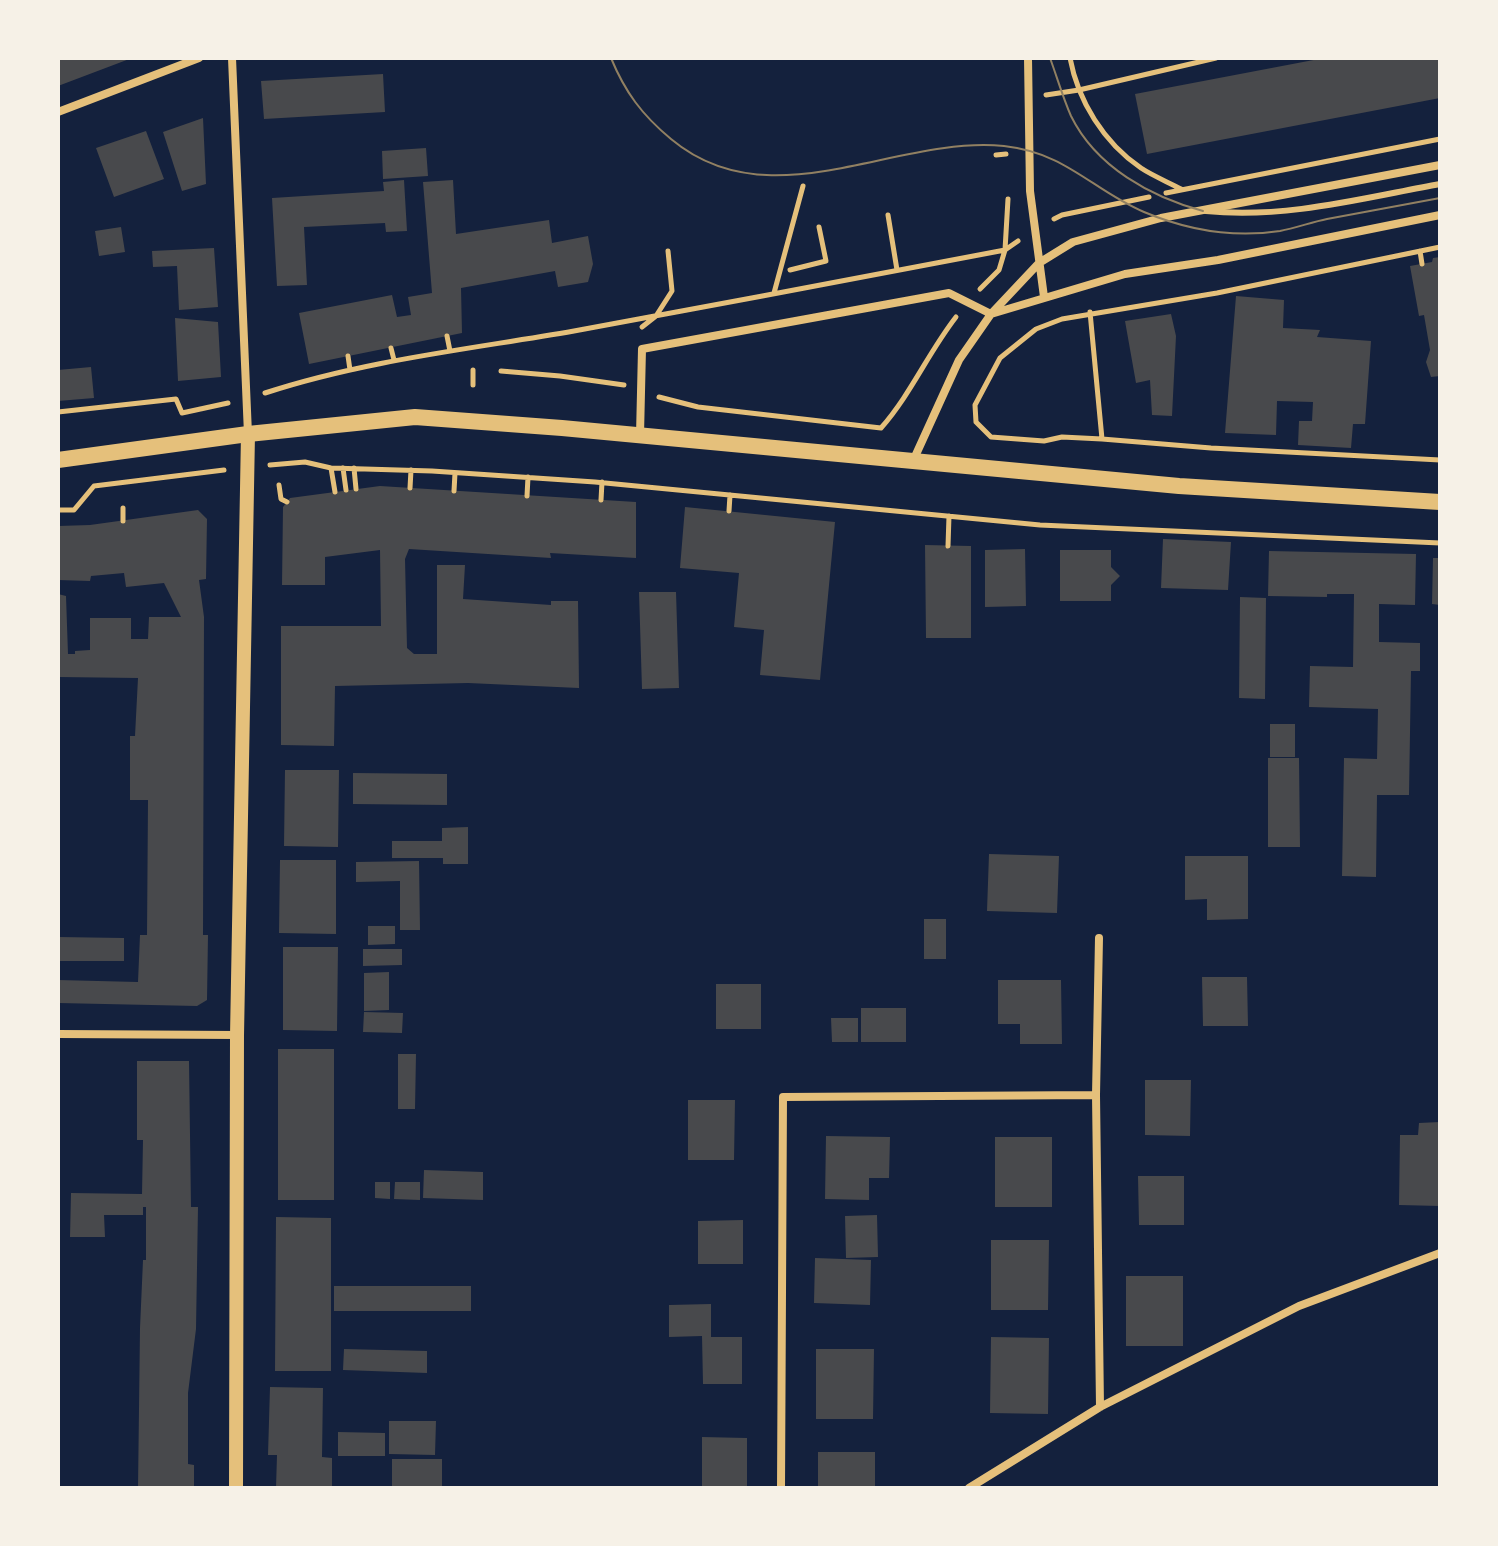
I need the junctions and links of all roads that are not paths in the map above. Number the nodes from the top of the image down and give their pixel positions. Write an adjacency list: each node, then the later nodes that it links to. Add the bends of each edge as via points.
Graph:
1 (199, 58): 4 (street)
2 (232, 58): 12 (street)
3 (1028, 58): 9 (street, via 1030,191)
4 (58, 112)
5 (1440, 165): 7 (street)
6 (1440, 184): 7 (lane, via 1307,209 1246,215)
7 (1203, 211): 9 (street, via 1106,231 1073,242)
8 (1440, 215): 10 (street, via 1125,274)
9 (1039, 263): 10 (street); 11 (street)
10 (1044, 297): 11 (street)
11 (991, 314): 13 (street, via 949,293 642,349); 15 (street, via 959,360)
12 (248, 434): 13 (main road, via 415,417); 14 (main road); 19 (street)
13 (640, 435): 15 (main road)
14 (58, 460)
15 (912, 462): 16 (main road)
16 (1440, 502)
17 (1099, 938): 20 (street)
18 (58, 1034): 19 (street)
19 (237, 1035): 23 (street)
20 (1096, 1095): 22 (street); 24 (street, via 783,1097)
21 (1440, 1253): 22 (street, via 1299,1306)
22 (1100, 1407): 25 (street)
23 (236, 1488)
24 (781, 1488)
25 (969, 1488)

